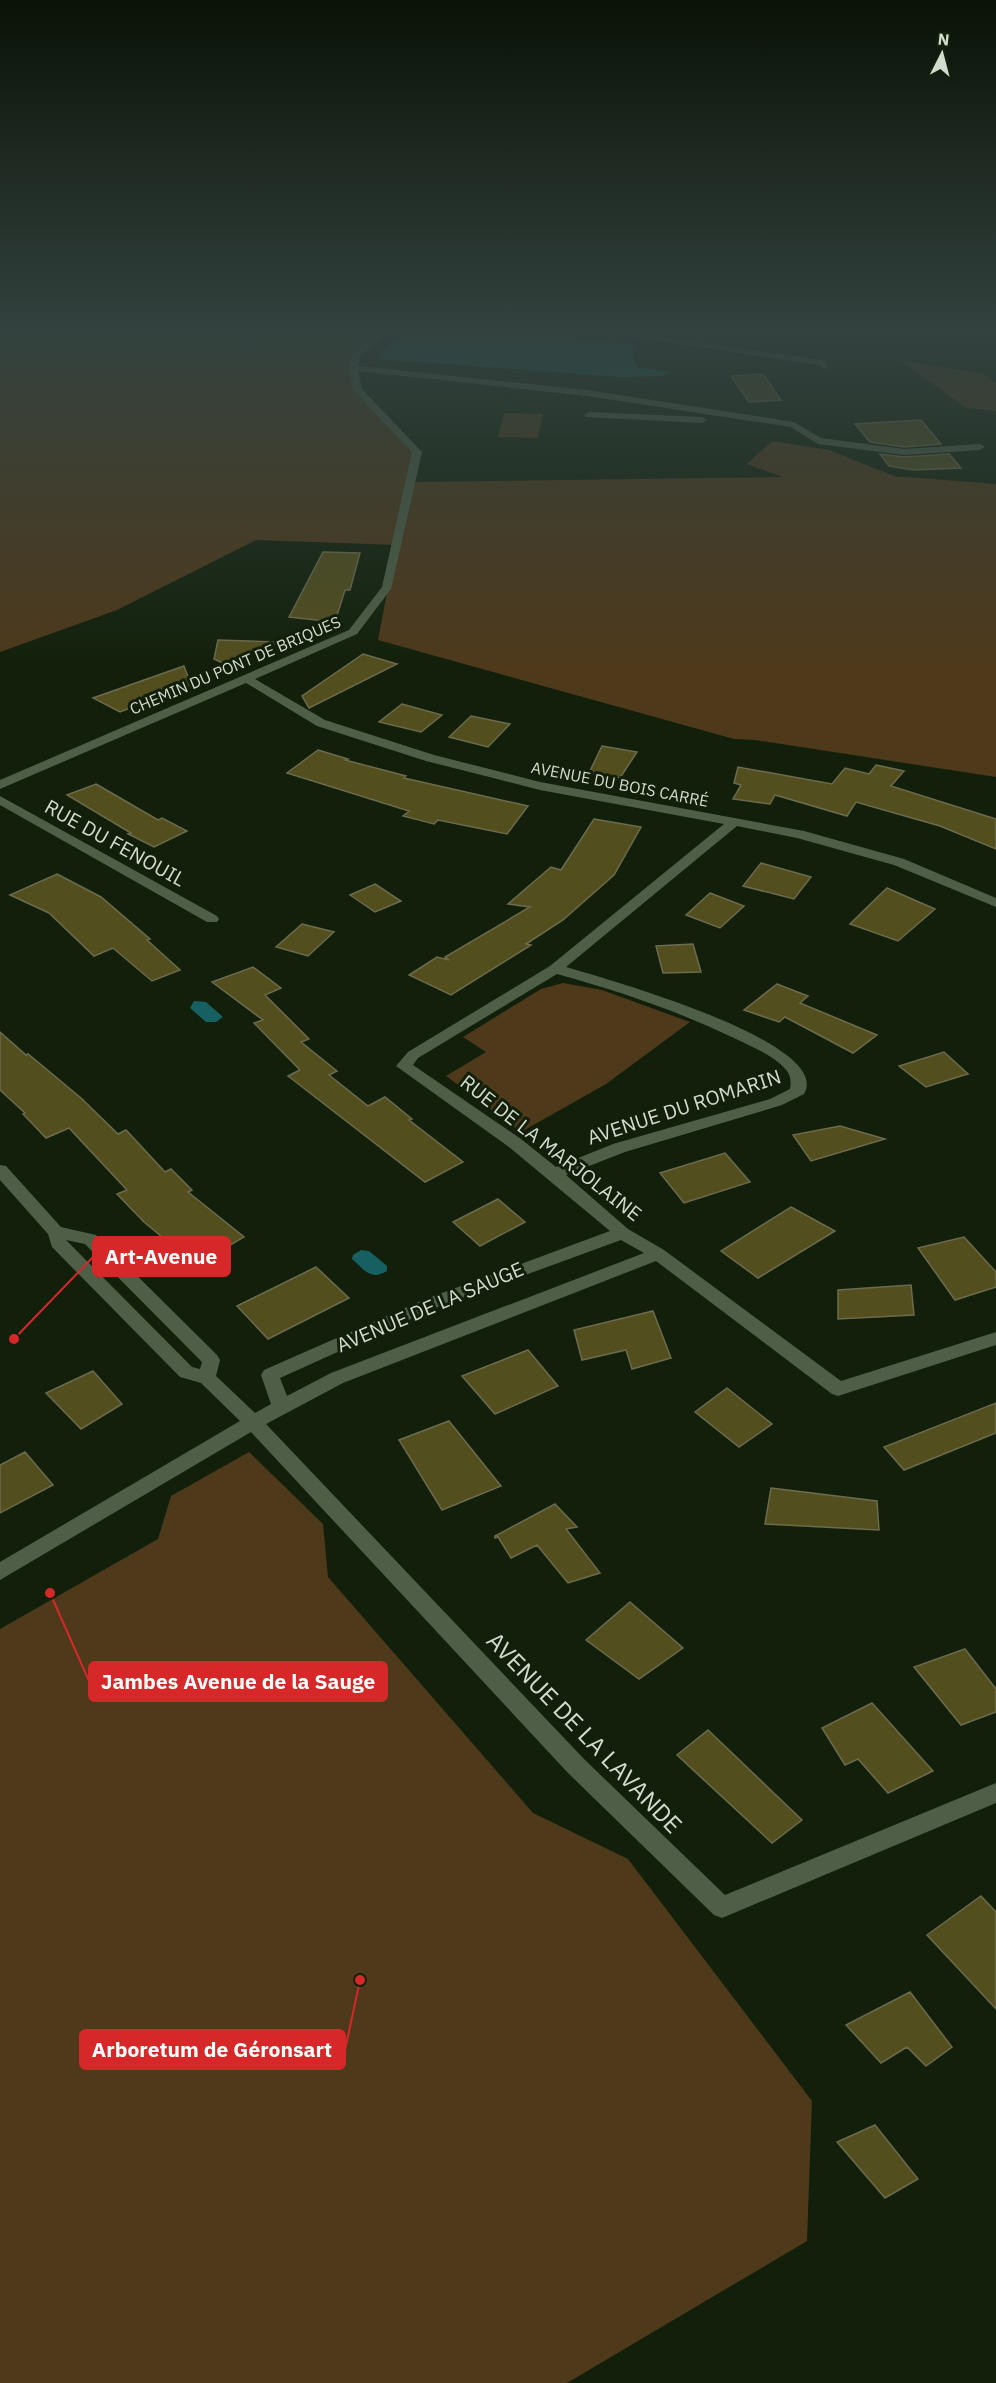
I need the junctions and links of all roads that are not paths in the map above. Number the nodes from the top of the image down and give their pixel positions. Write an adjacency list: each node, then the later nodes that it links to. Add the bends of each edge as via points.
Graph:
1 (408, 442): 5 (street, CHEMIN DU PONT DE BRIQUES, via 417,452 387,587 353,632)
2 (809, 442): 3 (street)
3 (832, 443): 4 (street, via 904,453)
4 (980, 447)
5 (246, 678): 6 (street, CHEMIN DU PONT DE BRIQUES); 8 (street, AVENUE DU BOIS CARRÉ, via 321,723 430,758 540,786)
6 (0, 785)
7 (0, 800): 10 (street, RUE DU FENOUIL)
8 (732, 824): 9 (street, AVENUE DU BOIS CARRÉ, via 799,834 899,862); 11 (street, RUE DE LA MARJOLAINE)
9 (996, 903)
10 (212, 919)
11 (555, 969): 13 (street, RUE DE LA MARJOLAINE, via 413,1056 404,1066); 13 (street, AVENUE DU ROMARIN, via 699,1014 758,1044 792,1067 799,1080 798,1091 776,1102 619,1148)
12 (0, 1170): 14 (street, AVENUE DE LA LAVANDE)
13 (554, 1174): 15 (street, RUE DE LA MARJOLAINE)
14 (56, 1232): 18 (street, AVENUE DE LA LAVANDE, via 58,1243 186,1372); 18 (street, via 90,1239 211,1360)
15 (622, 1233): 16 (street, RUE DE LA MARJOLAINE); 19 (street, AVENUE DE LA SAUGE, via 429,1304 270,1375)
16 (658, 1254): 17 (street, RUE DE LA MARJOLAINE, via 838,1389); 19 (street, AVENUE DE LA SAUGE, via 337,1378)
17 (996, 1338)
18 (207, 1378): 20 (street, AVENUE DE LA LAVANDE)
19 (281, 1406): 20 (street, AVENUE DE LA SAUGE)
20 (253, 1422): 21 (street, AVENUE DE LA SAUGE); 22 (street, AVENUE DE LA LAVANDE, via 576,1766 722,1907)
21 (0, 1572)
22 (996, 1793)

